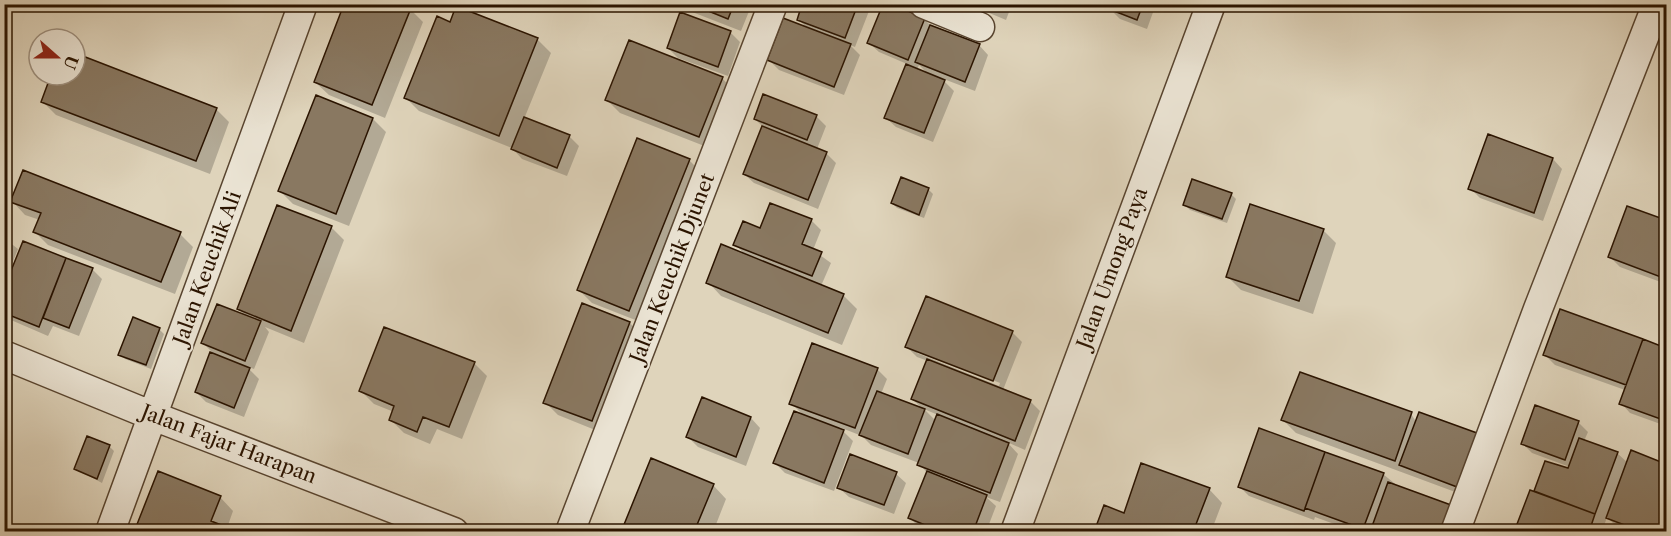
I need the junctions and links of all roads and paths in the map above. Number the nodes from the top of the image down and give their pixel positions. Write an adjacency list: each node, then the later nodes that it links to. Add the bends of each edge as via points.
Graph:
1 (303, 4): 8 (street, Jalan Keuchik Ali)
2 (773, 4): 11 (street, Jalan Keuchik Djunet)
3 (924, 4): 6 (street)
4 (1211, 4): 12 (street, Jalan Umong Paya)
5 (1657, 4): 13 (street)
6 (980, 27)
7 (4, 355): 8 (street, Jalan Fajar Harapan)
8 (153, 416): 9 (street, Jalan Keuchik Ali); 10 (street, Jalan Fajar Harapan)
9 (110, 531)
10 (454, 531)
11 (570, 531)
12 (1015, 531)
13 (1455, 531)

